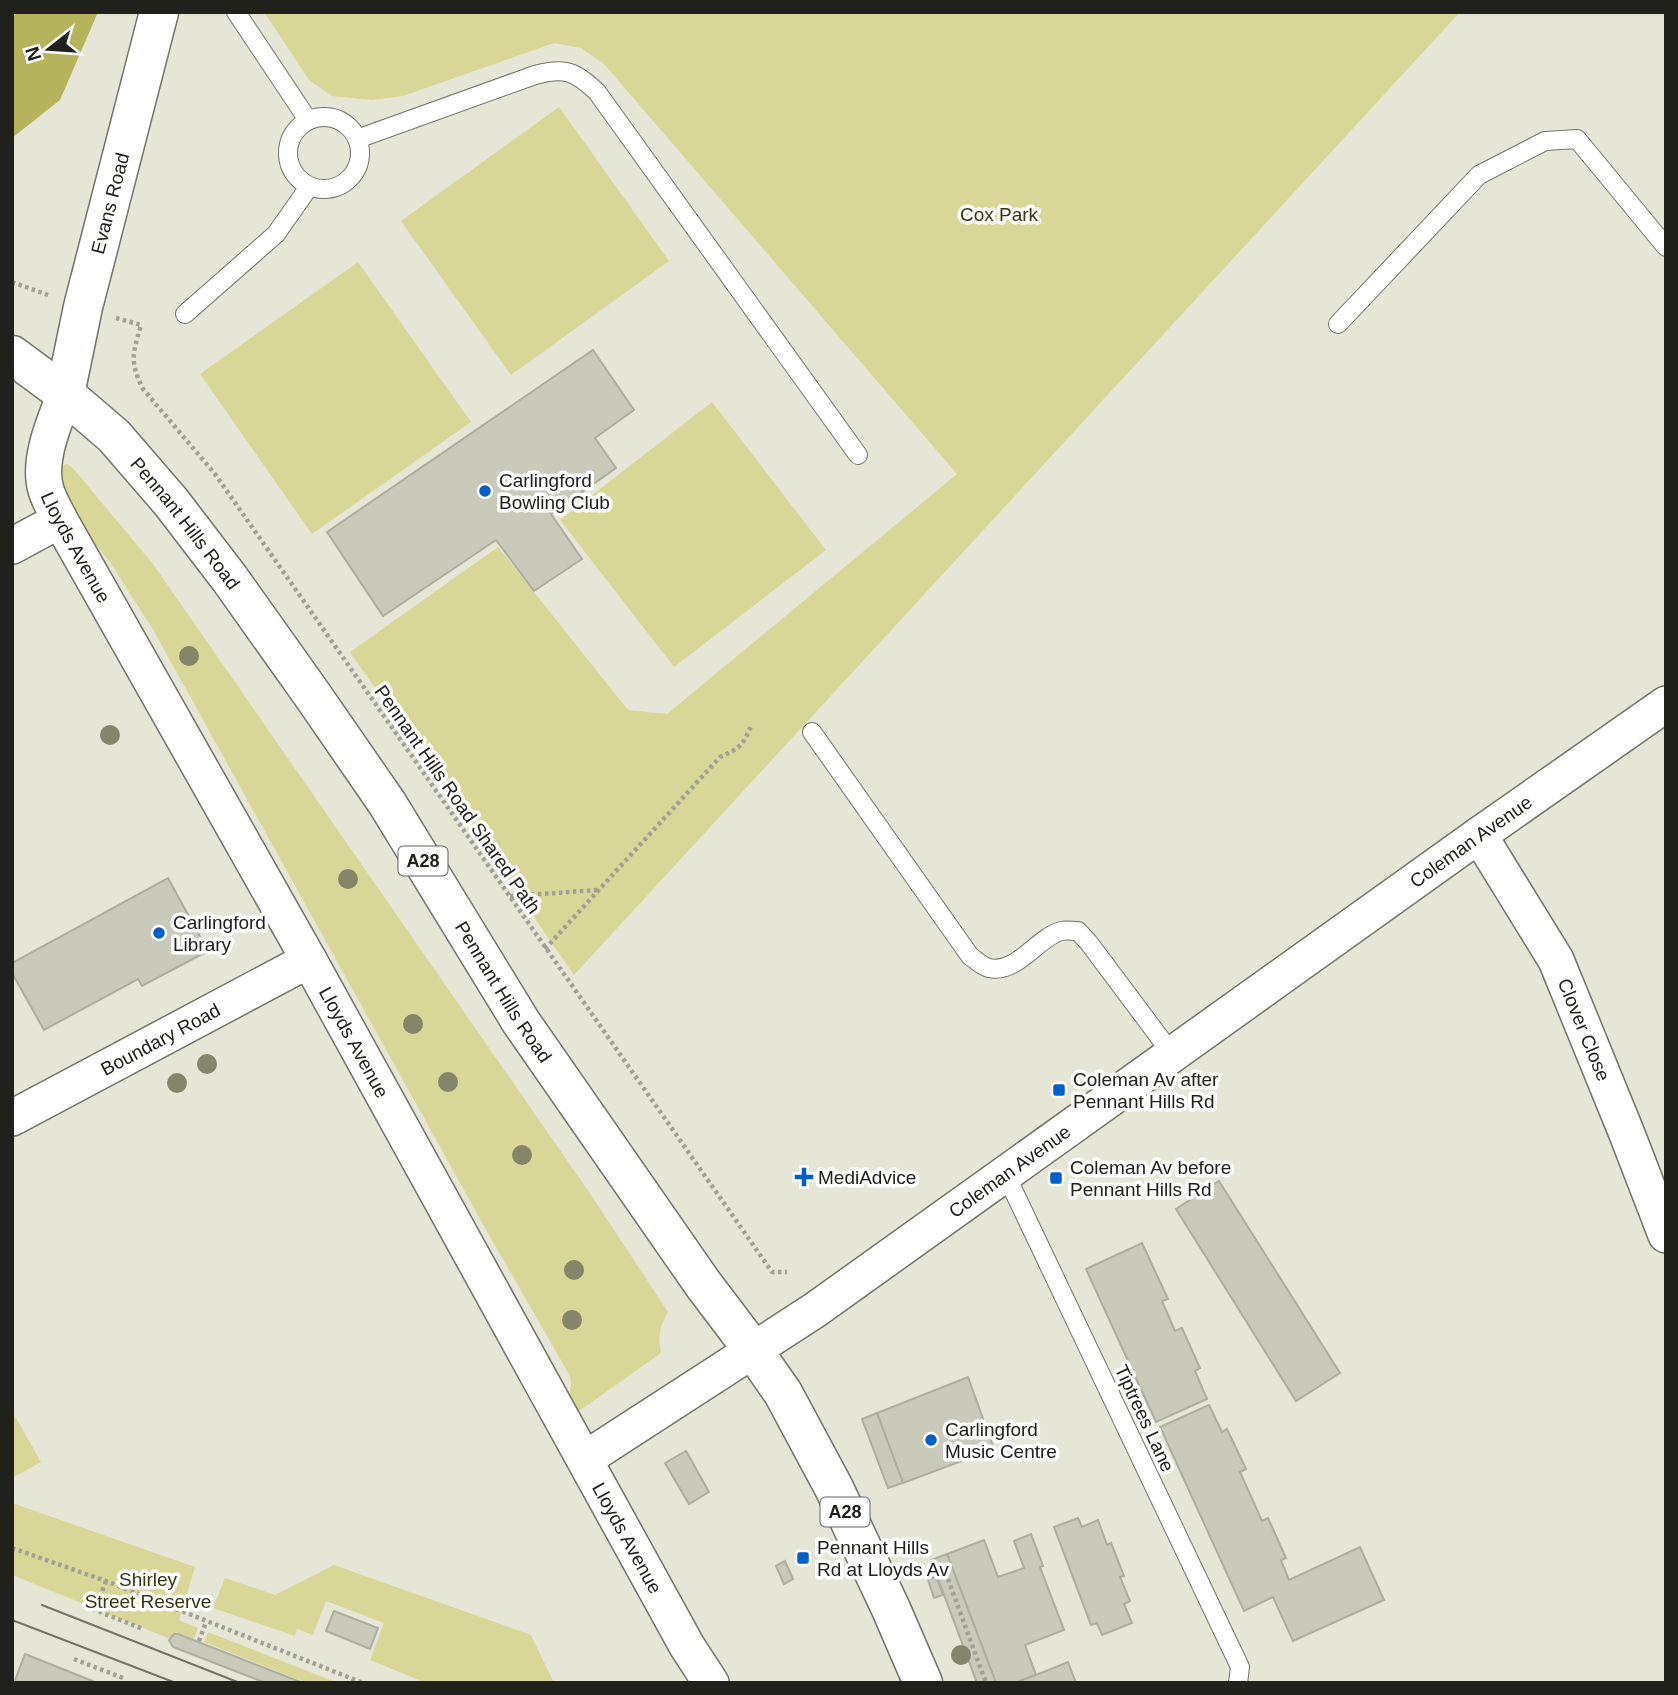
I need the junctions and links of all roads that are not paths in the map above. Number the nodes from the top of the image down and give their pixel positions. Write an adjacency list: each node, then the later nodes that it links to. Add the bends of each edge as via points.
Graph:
1 (159, 12): 10 (main road, Evans Road, via 86,294)
2 (236, 12): 3 (lane)
3 (308, 120): 4 (lane, via 332,118); 5 (lane, via 291,137 288,162 293,173)
4 (357, 139): 5 (lane, via 360,158 346,183 328,190); 11 (lane, via 535,75 566,71 582,78 597,92)
5 (310, 187): 7 (lane, via 276,233)
6 (1666, 247): 8 (lane, via 1577,139 1545,141 1479,175)
7 (185, 314)
8 (1338, 324)
9 (12, 355): 10 (main road, Pennant Hills Road / A28)
10 (65, 394): 12 (street, Lloyds Avenue, via 48,440 44,472 45,490); 22 (main road, Pennant Hills Road / A28, via 114,436 230,579 387,803 521,1022)
11 (858, 455)
12 (60, 520): 13 (street); 17 (street, Lloyds Avenue)
13 (12, 546)
14 (1666, 704): 16 (street, Coleman Avenue)
15 (812, 732): 18 (lane, via 970,956 981,965 1004,967 1058,932 1078,931)
16 (1479, 835): 18 (street, Coleman Avenue); 21 (street, Clover Close, via 1556,960)
17 (309, 960): 19 (street, Boundary Road); 23 (street, Lloyds Avenue)
18 (1172, 1054): 20 (street, Coleman Avenue)
19 (12, 1118)
20 (1005, 1173): 22 (street, Coleman Avenue); 26 (lane, Tiptrees Lane, via 1240,1667)
21 (1666, 1235)
22 (753, 1350): 23 (street, Coleman Avenue); 24 (main road, Pennant Hills Road / A28, via 783,1393 834,1488)
23 (585, 1459): 25 (street, Lloyds Avenue)
24 (920, 1680)
25 (710, 1683)
26 (1238, 1683)

